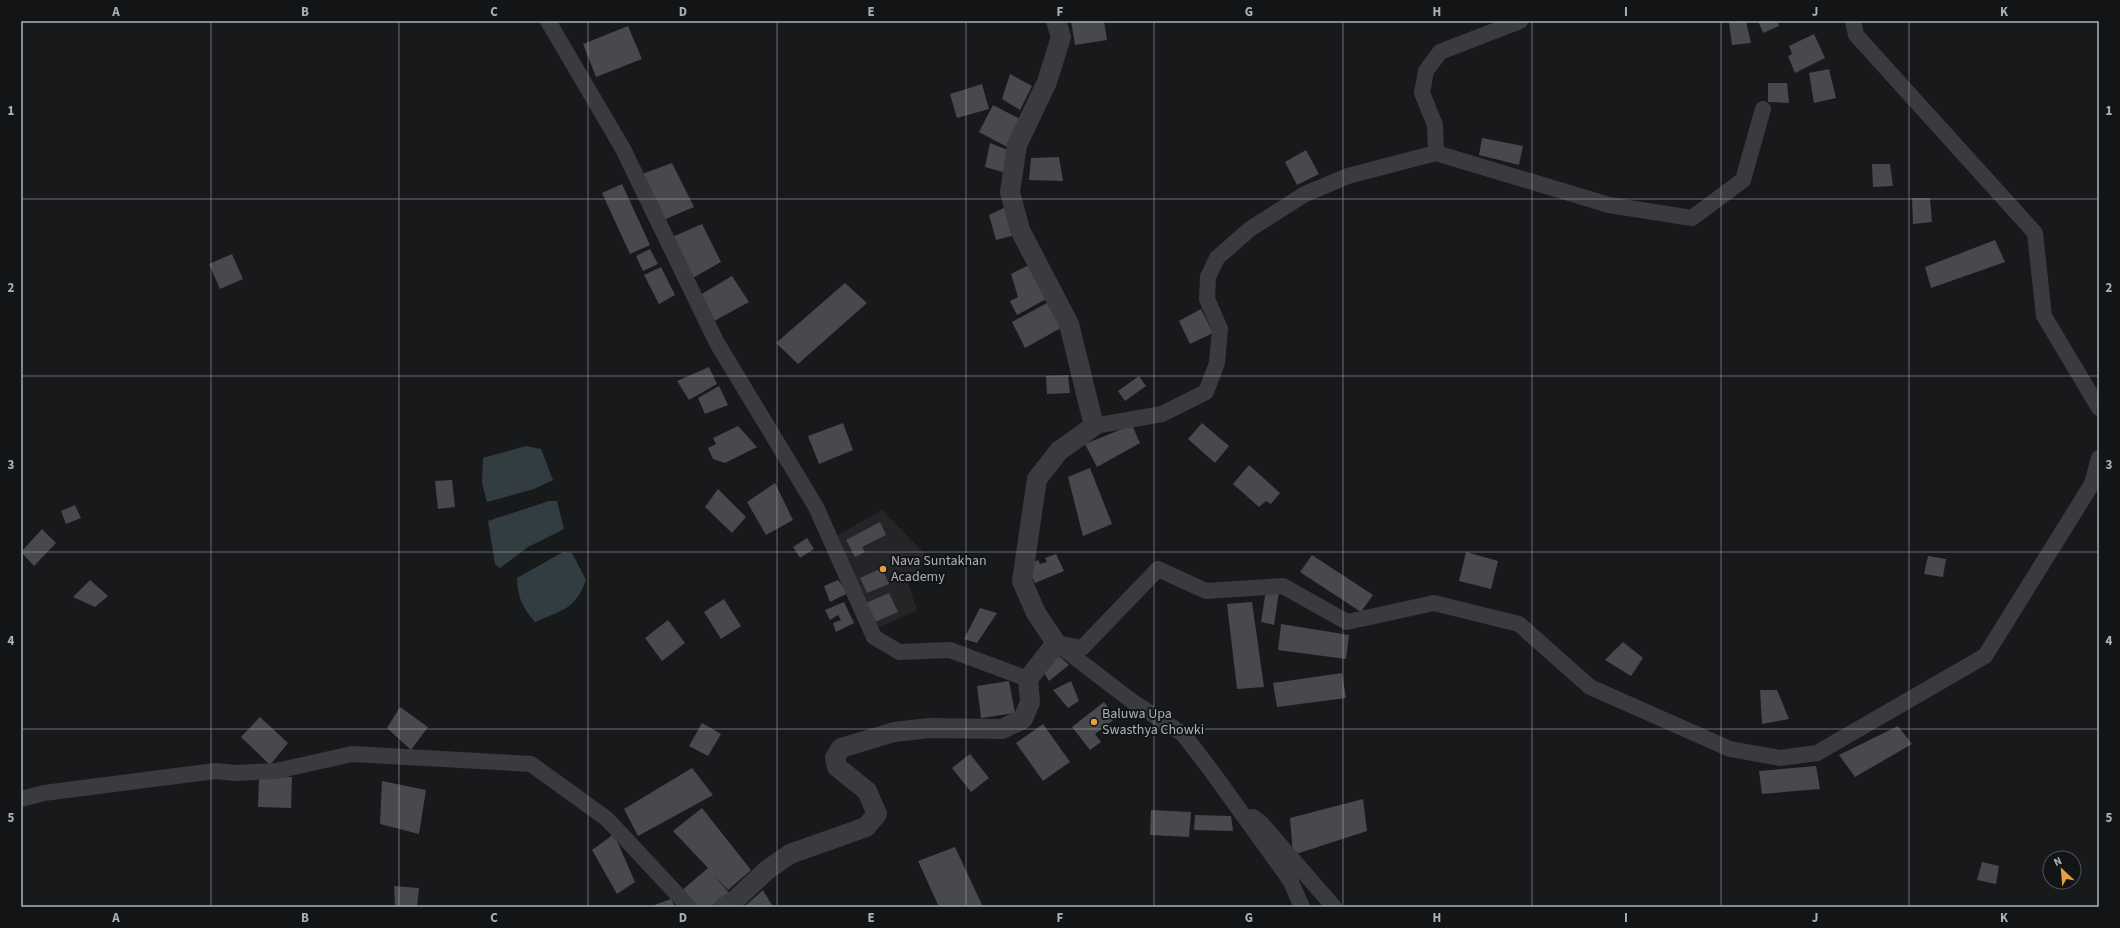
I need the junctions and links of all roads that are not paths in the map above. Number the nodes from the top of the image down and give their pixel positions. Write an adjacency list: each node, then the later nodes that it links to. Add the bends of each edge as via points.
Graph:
1 (548, 21): 11 (street, via 622,149 717,343 816,507 874,637 899,652 950,650)
2 (1056, 21): 8 (street, via 1060,37 1047,82 1016,145 1010,192 1020,230 1069,324)
3 (1520, 21): 6 (street, via 1440,52 1426,71 1422,93 1436,125)
4 (1853, 21): 7 (street, via 1856,35 2034,233 2044,316)
5 (1763, 109): 6 (street, via 1743,180 1692,218 1609,205)
6 (1436, 153): 8 (street, via 1348,176 1305,194 1250,229 1217,258 1208,277 1207,299 1220,329 1217,363 1206,392 1162,414)
7 (2099, 408)
8 (1094, 426): 10 (street, via 1059,451 1037,479 1022,581 1036,613)
9 (2099, 458): 10 (street, via 2092,484 1985,656 1816,753 1780,758 1730,749 1590,687 1519,624 1434,603 1347,622 1283,586 1206,591 1158,569 1082,648)
10 (1056, 643): 11 (street); 13 (street, via 1133,702 1183,734)
11 (1028, 679): 15 (street, via 1030,702 1023,720 1002,729 930,728 894,732 841,748 835,758 837,767 867,791 877,814 866,827 790,854)
12 (21, 799): 14 (street, via 44,793 215,771 276,771 352,754 531,764 606,819)
13 (1233, 801): 16 (street, via 1290,880); 17 (street, via 1260,822)
14 (689, 907)
15 (724, 907)
16 (1302, 907)
17 (1334, 907)

